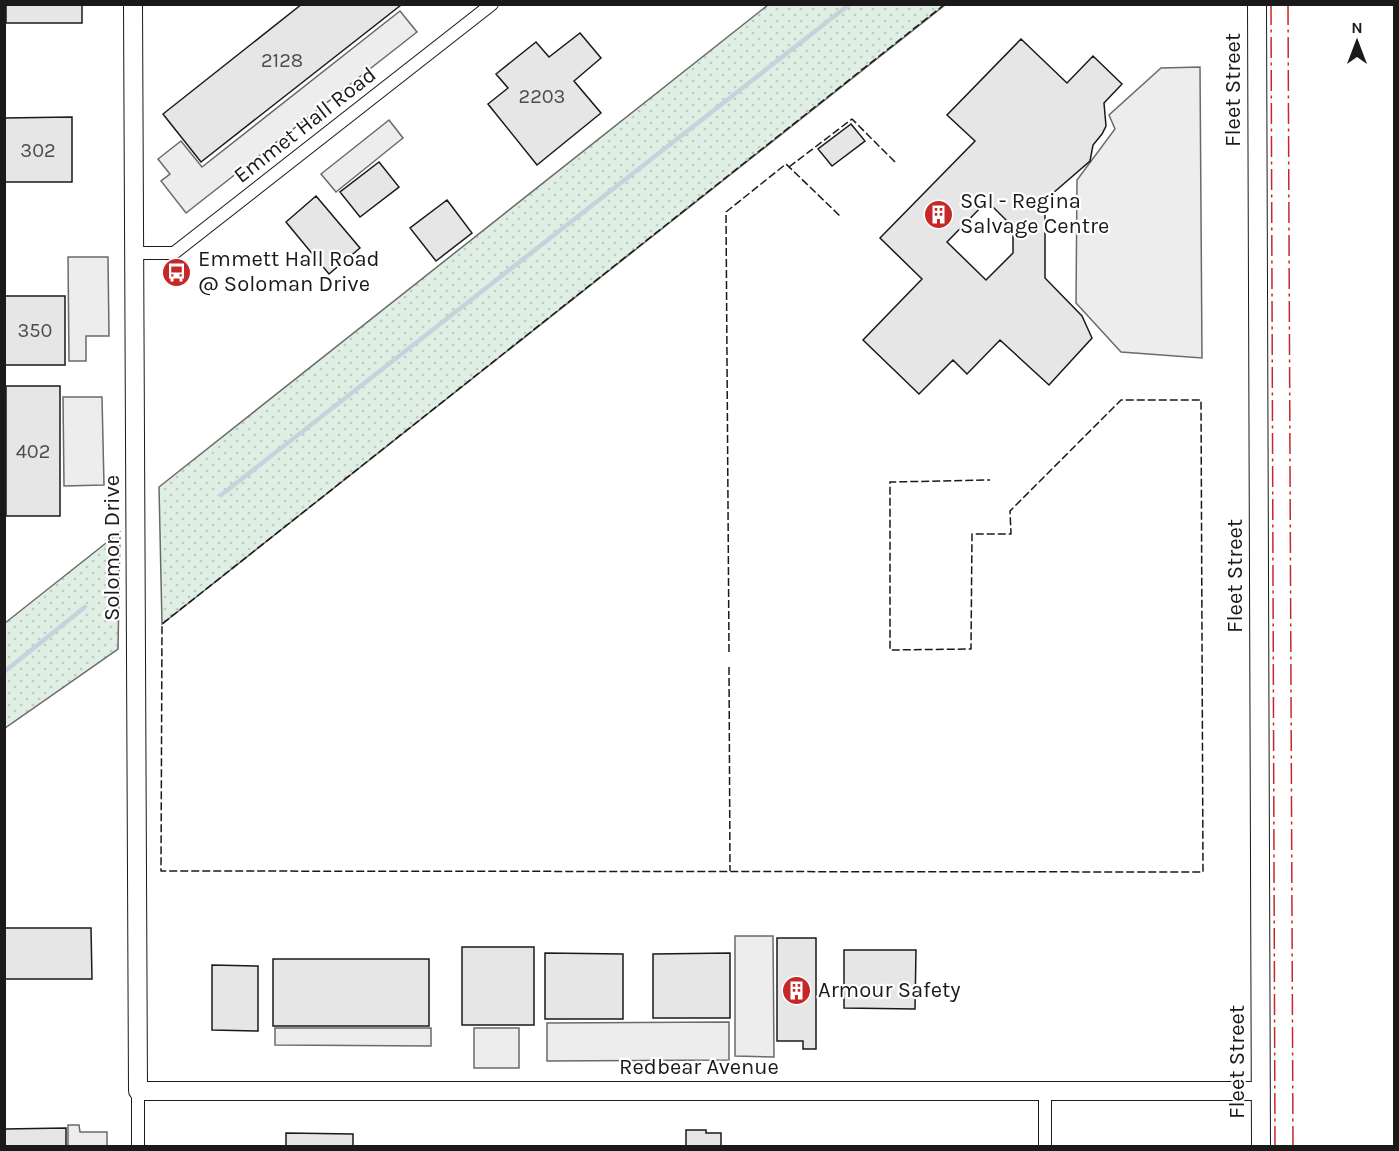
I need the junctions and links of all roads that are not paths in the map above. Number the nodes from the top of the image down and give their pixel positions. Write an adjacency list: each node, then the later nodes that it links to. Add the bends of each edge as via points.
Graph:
1 (133, 4): 4 (street, Solomon Drive)
2 (492, 4): 4 (street, Emmet Hall Road, via 174,253)
3 (1257, 4): 7 (street, Fleet Street)
4 (133, 253): 5 (street, Solomon Drive)
5 (138, 1091): 6 (street, Redbear Avenue); 8 (street)
6 (1045, 1091): 7 (street, Redbear Avenue); 9 (street)
7 (1261, 1091): 10 (street, Fleet Street)
8 (138, 1146)
9 (1045, 1146)
10 (1261, 1146)

